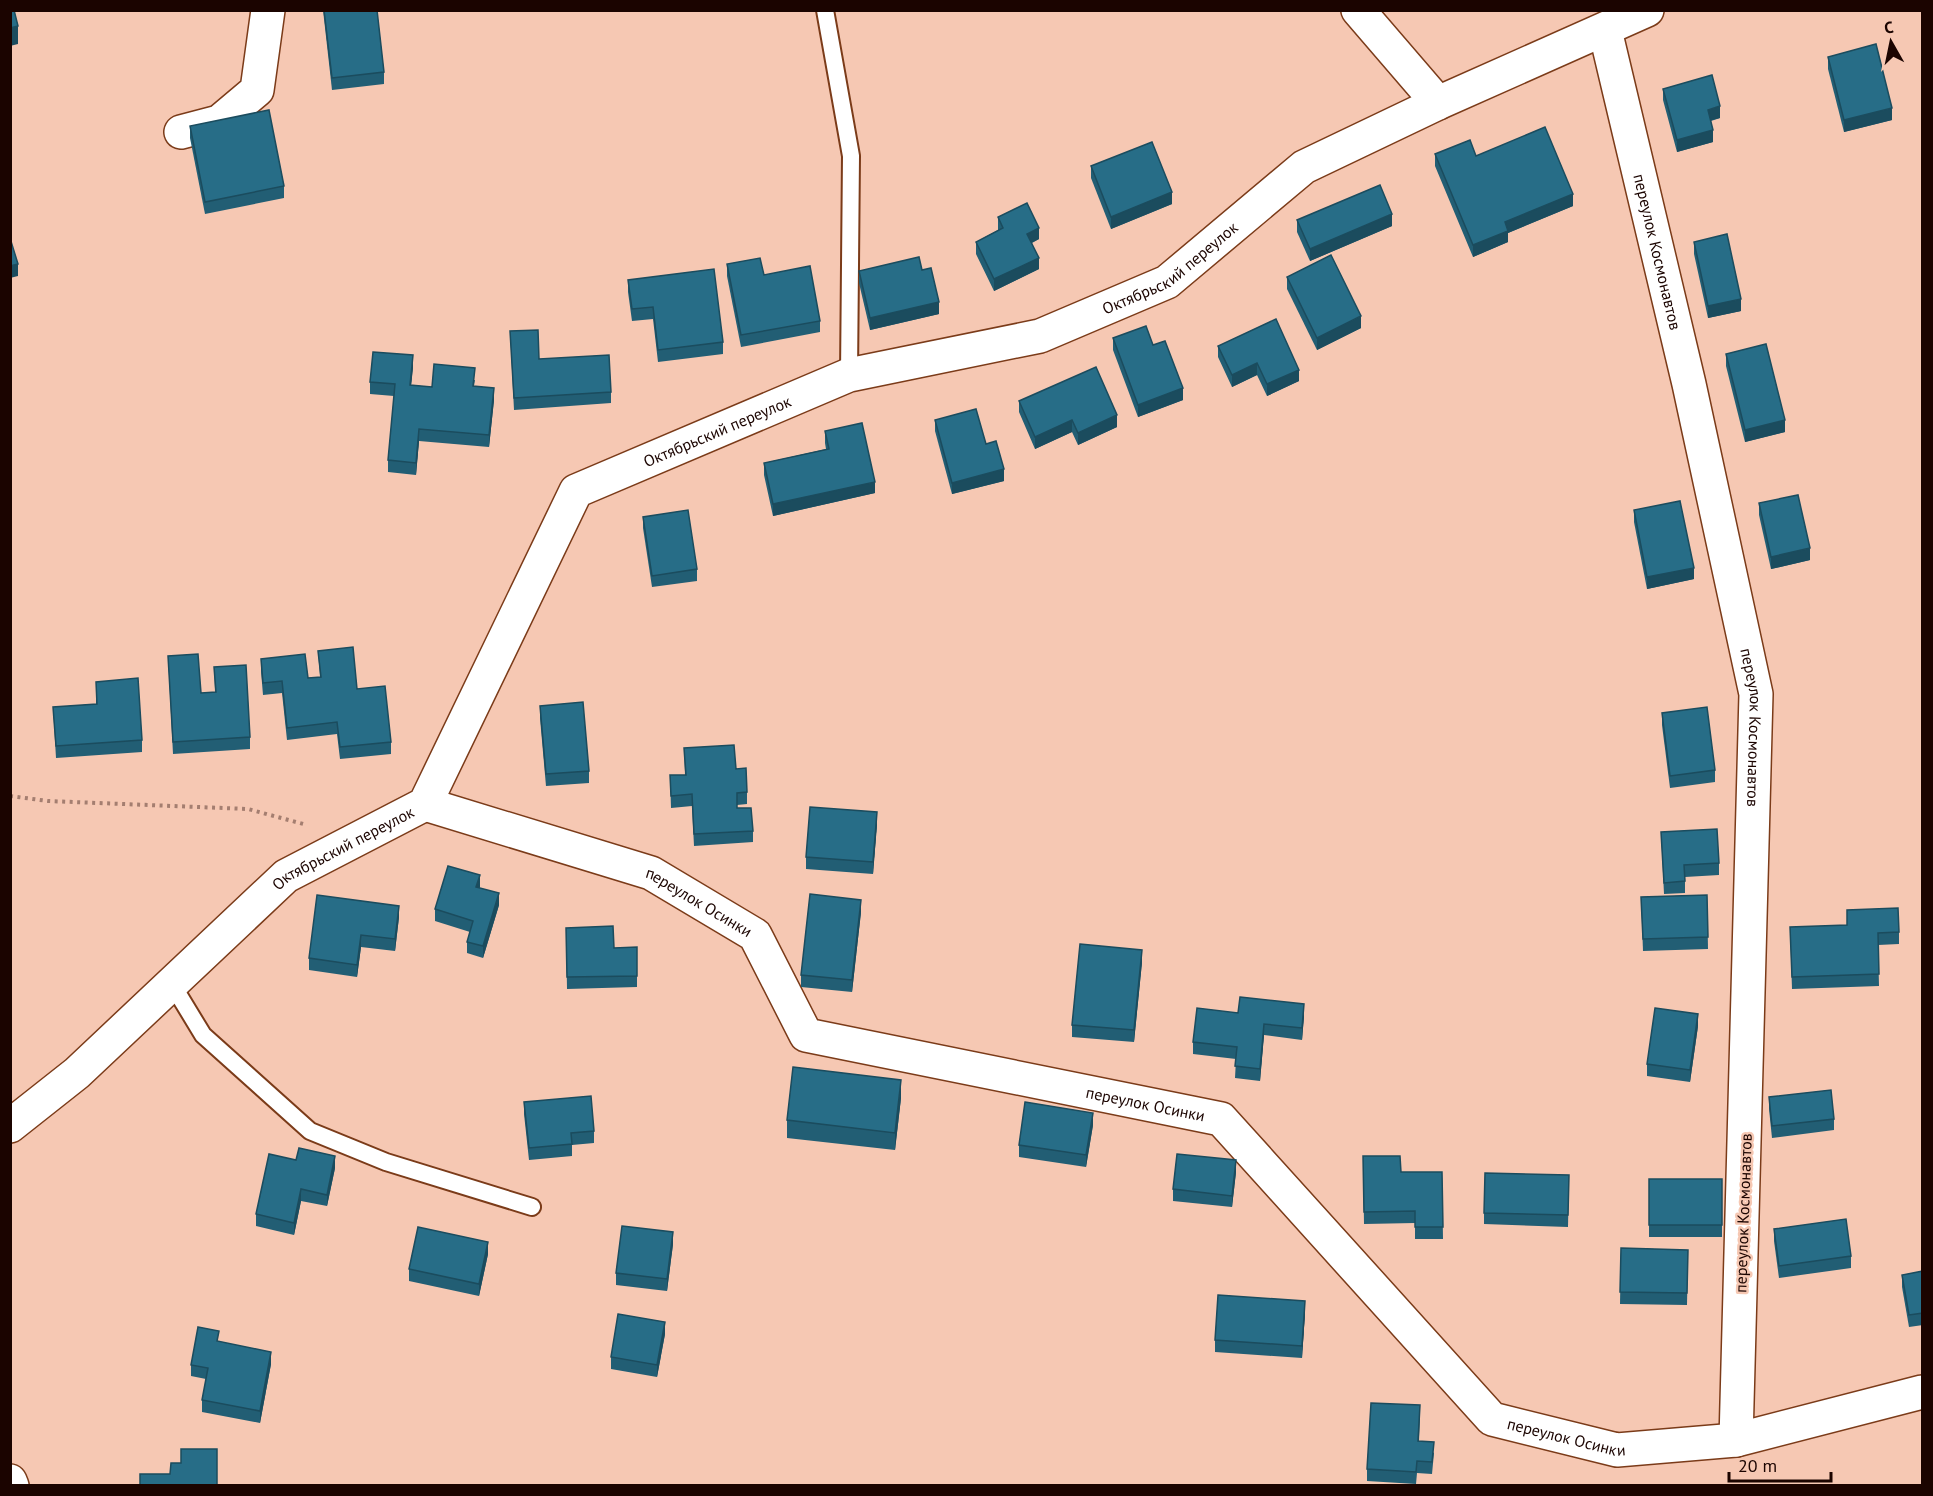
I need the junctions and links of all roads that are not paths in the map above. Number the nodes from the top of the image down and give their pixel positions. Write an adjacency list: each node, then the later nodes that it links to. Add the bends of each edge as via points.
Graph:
1 (268, 10): 7 (street, via 257,90 219,122)
2 (825, 10): 8 (lane, via 851,156)
3 (1358, 10): 6 (street)
4 (1647, 10): 5 (street, Октябрьский переулок)
5 (1605, 30): 6 (street, Октябрьский переулок); 14 (street, переулок Космонавтов, via 1689,384 1756,694)
6 (1438, 103): 8 (street, Октябрьский переулок, via 1304,167 1167,282 1040,336)
7 (181, 132)
8 (849, 375): 9 (street, Октябрьский переулок, via 576,491)
9 (425, 804): 10 (street, Октябрьский переулок, via 286,876); 14 (street, переулок Осинки, via 651,873 754,935 806,1035 1221,1119 1492,1419 1617,1450)
10 (172, 984): 11 (street, Октябрьский переулок, via 77,1073); 12 (lane, via 203,1035 310,1131 386,1162)
11 (10, 1126)
12 (532, 1207)
13 (1923, 1392): 14 (street, переулок Осинки)
14 (1737, 1440)

